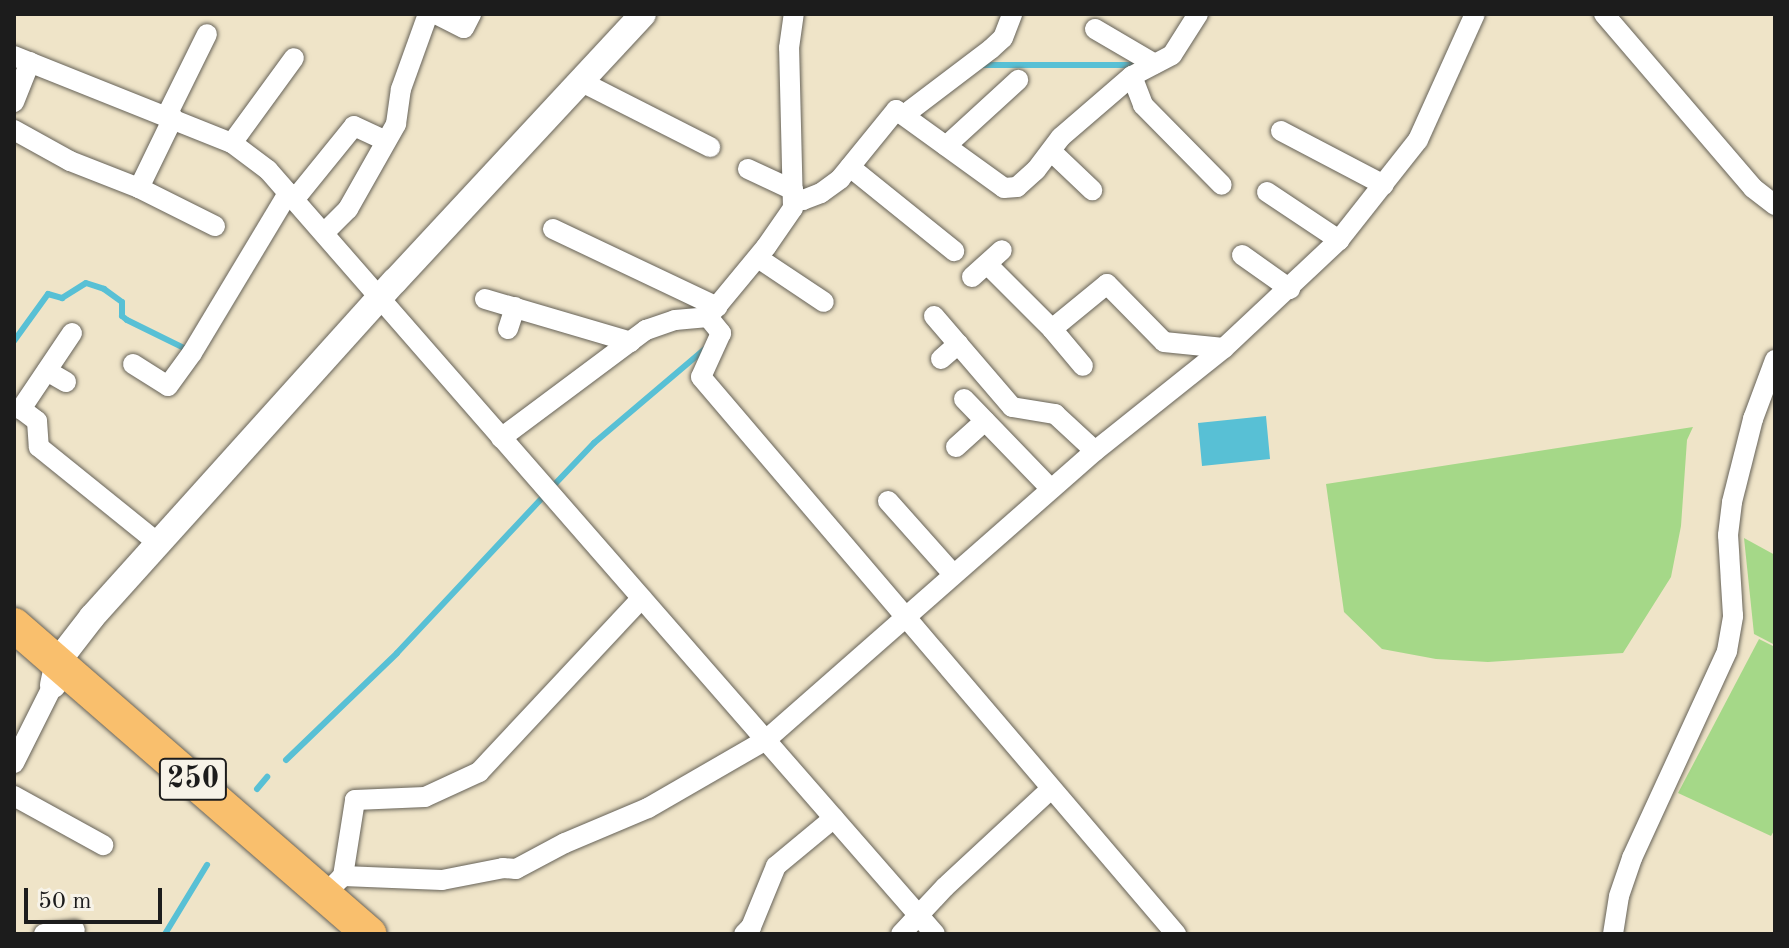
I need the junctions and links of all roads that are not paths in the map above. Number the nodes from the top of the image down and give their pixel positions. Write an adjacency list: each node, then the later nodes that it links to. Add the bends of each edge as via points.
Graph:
1 (428, 14): 23 (street, via 401,89 396,124)
2 (436, 14): 3 (street, via 464,28)
3 (471, 14)
4 (643, 14): 16 (street)
5 (794, 14): 35 (street, via 789,48)
6 (1012, 14): 19 (street, via 1003,38 977,49)
7 (1198, 14): 14 (street, via 1172,55)
8 (1475, 14): 31 (street, via 1418,140)
9 (1604, 14): 37 (street, via 1753,188)
10 (1095, 29): 14 (street)
11 (207, 34): 20 (street)
12 (294, 58): 24 (street, via 271,73)
13 (22, 59): 18 (street); 20 (street)
14 (1155, 64): 15 (street)
15 (1132, 76): 27 (street); 30 (street, via 1143,105 1212,161)
16 (580, 81): 26 (street); 47 (street)
17 (1012, 94): 25 (street)
18 (14, 102)
19 (904, 115): 25 (street); 28 (street, via 896,110)
20 (170, 116): 24 (street); 32 (street)
21 (14, 130): 32 (street, via 95,173)
22 (1281, 131): 31 (street)
23 (386, 141): 36 (street, via 354,126); 40 (street, via 348,209)
24 (232, 143): 36 (street)
25 (946, 146): 27 (street, via 1004,188 1017,187)
26 (710, 147)
27 (1051, 151): 33 (street)
28 (850, 167): 35 (street, via 821,193); 42 (street)
29 (748, 169): 35 (street)
30 (1222, 185)
31 (1384, 185): 41 (street)
32 (139, 188): 38 (street)
33 (1092, 190)
34 (1267, 192): 41 (street)
35 (793, 194): 44 (street, via 793,208)
36 (291, 196): 40 (street); 61 (street, via 168,386)
37 (1775, 205)
38 (215, 226)
39 (553, 229): 51 (street, via 600,260)
40 (324, 233): 47 (street)
41 (1339, 240): 46 (street)
42 (954, 251)
43 (1242, 255): 46 (street)
44 (758, 258): 49 (street); 51 (street)
45 (987, 264): 54 (street)
46 (1290, 289): 58 (street)
47 (380, 297): 67 (street); 72 (street)
48 (485, 299): 50 (street)
49 (824, 302)
50 (515, 307): 53 (street); 56 (street)
51 (712, 312): 56 (street, via 660,323); 75 (street, via 721,333 701,377)
52 (934, 316): 57 (street)
53 (508, 329)
54 (1052, 329): 58 (street, via 1107,284 1164,342); 62 (street)
55 (72, 333): 63 (street)
56 (631, 342): 67 (street)
57 (958, 344): 59 (street); 66 (street)
58 (1224, 348): 69 (street)
59 (941, 359)
60 (1775, 360): 95 (street, via 1732,502 1728,535 1733,616 1727,651 1632,858)
61 (133, 364)
62 (1083, 366)
63 (47, 371): 64 (street); 72 (street, via 21,409 37,421 39,447 75,488)
64 (66, 382)
65 (964, 399): 66 (street)
66 (1000, 415): 68 (street); 69 (street, via 1055,414); 70 (street)
67 (501, 438): 74 (street)
68 (956, 447)
69 (1095, 451): 70 (street)
70 (1051, 489): 73 (street)
71 (888, 501): 73 (street, via 909,512)
72 (159, 544): 78 (street, via 92,617)
73 (953, 574): 75 (street)
74 (642, 598): 79 (street); 85 (street, via 479,772 425,797 355,800)
75 (904, 615): 79 (street); 81 (street)
76 (14, 625): 78 (highway, 250)
77 (14, 655): 78 (highway, 250)
78 (56, 673): 80 (street); 85 (highway, 250); 89 (highway, 250)
79 (766, 740): 83 (street); 85 (street, via 648,808 516,869 442,880)
80 (14, 763)
81 (1051, 789): 86 (street); 94 (street)
82 (14, 796): 84 (street)
83 (834, 818): 86 (street); 91 (street, via 776,866)
84 (103, 845)
85 (334, 886): 90 (highway, 250)
86 (920, 917): 92 (street); 93 (street)
87 (50, 927): 88 (street)
88 (75, 930)
89 (339, 934)
90 (370, 934)
91 (744, 934)
92 (901, 934)
93 (935, 934)
94 (1176, 934)
95 (1613, 934)

